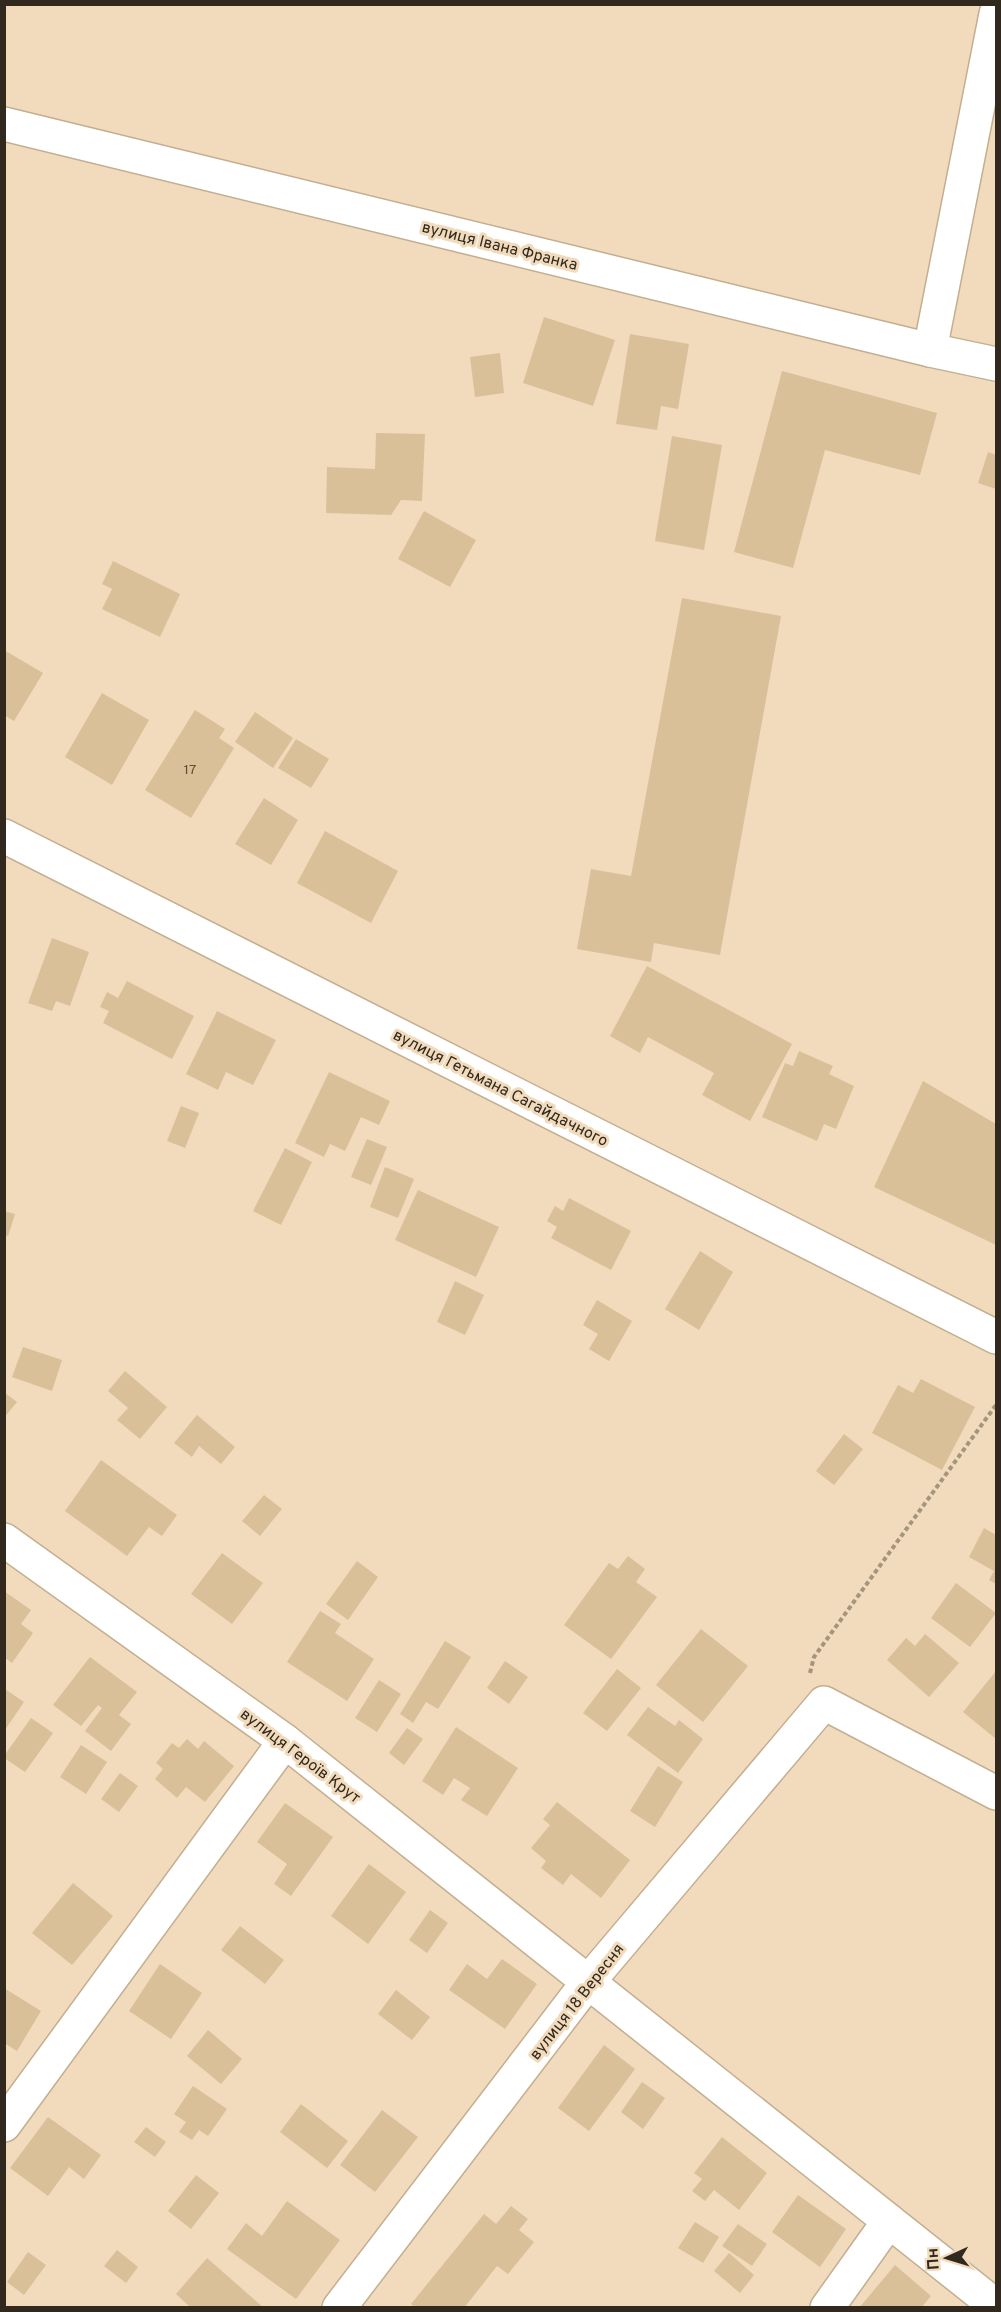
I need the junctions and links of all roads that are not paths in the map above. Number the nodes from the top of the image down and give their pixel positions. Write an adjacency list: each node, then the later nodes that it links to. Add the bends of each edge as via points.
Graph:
1 (996, 14): 3 (street)
2 (4, 124): 3 (street, вулиця Івана Франка)
3 (930, 350): 4 (street, вулиця Івана Франка)
4 (996, 364)
5 (4, 836): 6 (street, вулиця Гетьмана Сагайдачного)
6 (996, 1337)
7 (4, 1540): 8 (street, вулиця Героїв Крут)
8 (285, 1741): 10 (street, вулиця Героїв Крут); 11 (street)
9 (996, 1793): 10 (street, вулиця 18 Вересня, via 824,1703)
10 (588, 1982): 12 (street, вулиця Героїв Крут); 14 (street, вулиця 18 Вересня)
11 (4, 2125)
12 (890, 2221): 13 (street, вулиця Героїв Крут); 15 (street)
13 (996, 2306)
14 (339, 2307)
15 (827, 2307)

